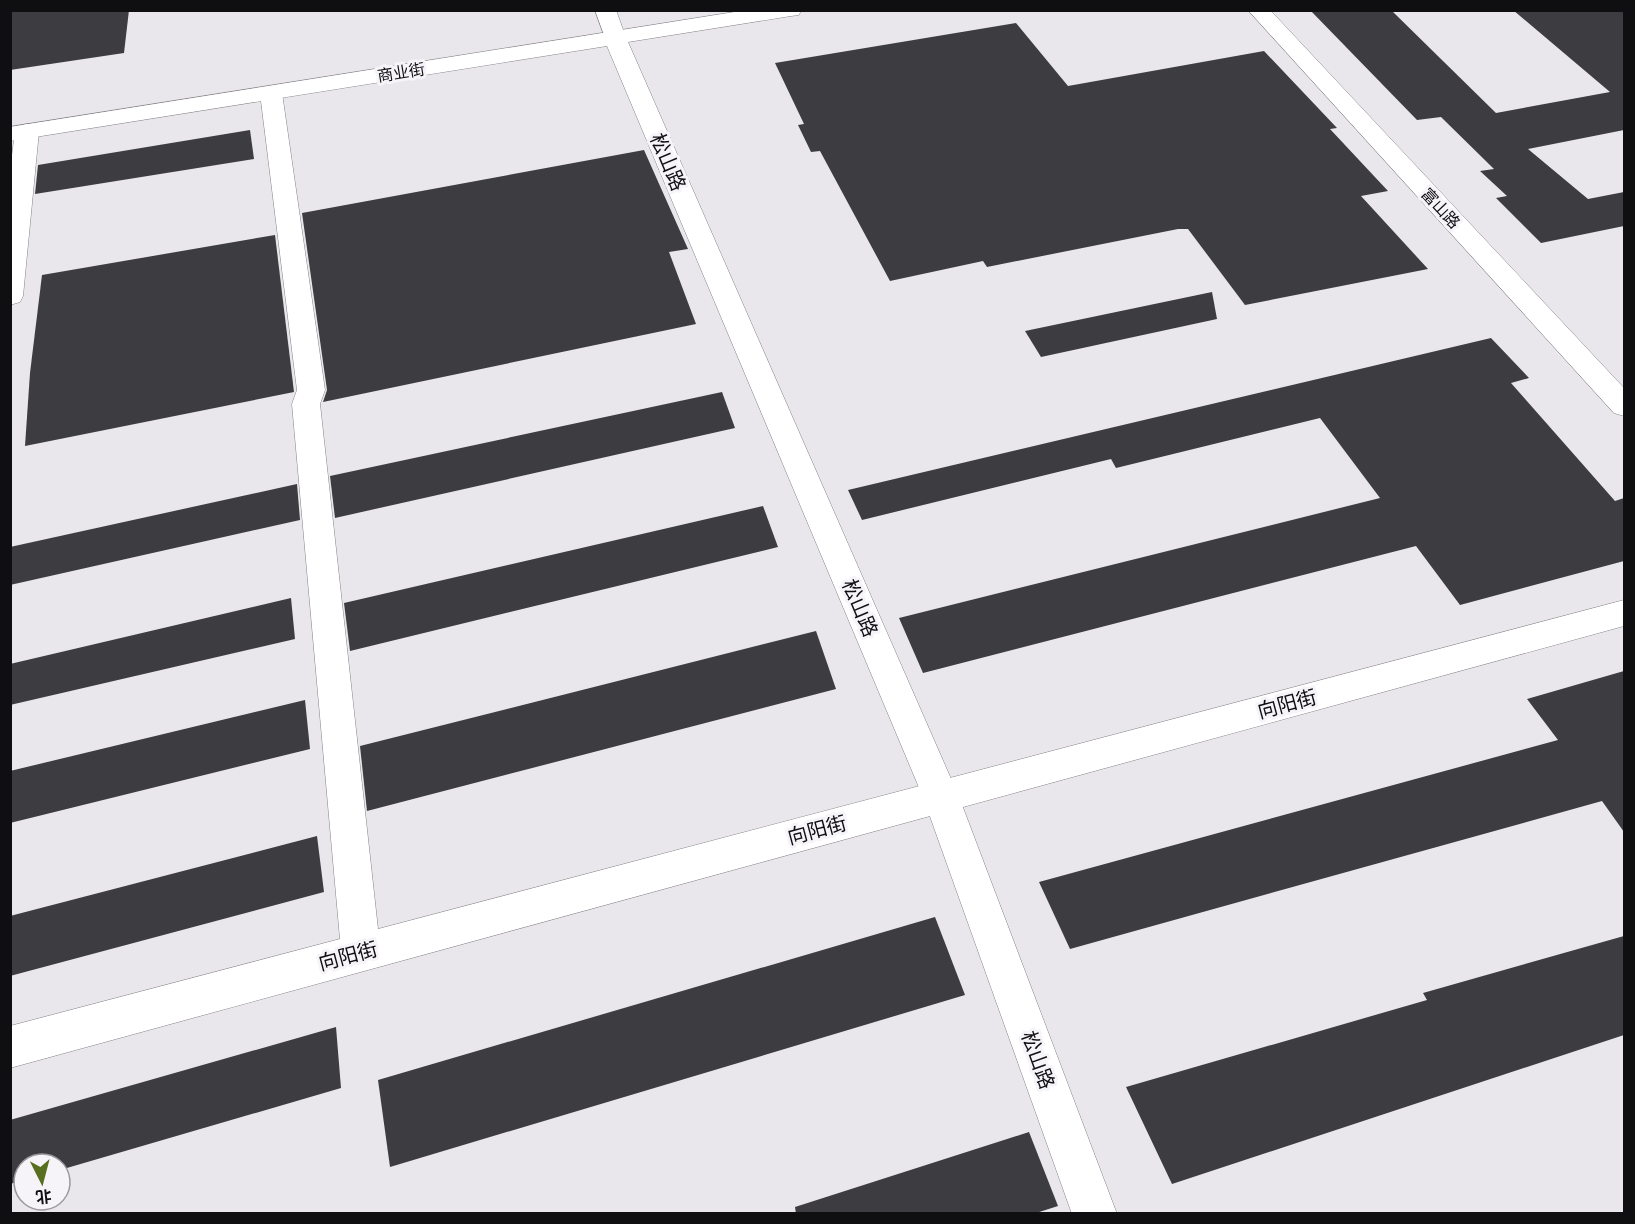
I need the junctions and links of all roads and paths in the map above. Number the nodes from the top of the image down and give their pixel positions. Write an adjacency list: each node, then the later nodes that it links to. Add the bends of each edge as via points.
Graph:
1 (791, 10): 3 (street, 商业街)
2 (1258, 10): 7 (street, 富山路)
3 (610, 24): 4 (street, 商业街); 9 (street, 松山路)
4 (271, 93): 5 (street, 商业街); 10 (street, via 311,390 306,404)
5 (19, 133): 6 (street)
6 (10, 296)
7 (1624, 406)
8 (1624, 613): 9 (street, 向阳街)
9 (941, 797): 10 (street, 向阳街); 12 (street, 松山路)
10 (361, 952): 11 (street, 向阳街)
11 (10, 1047)
12 (1095, 1214)

